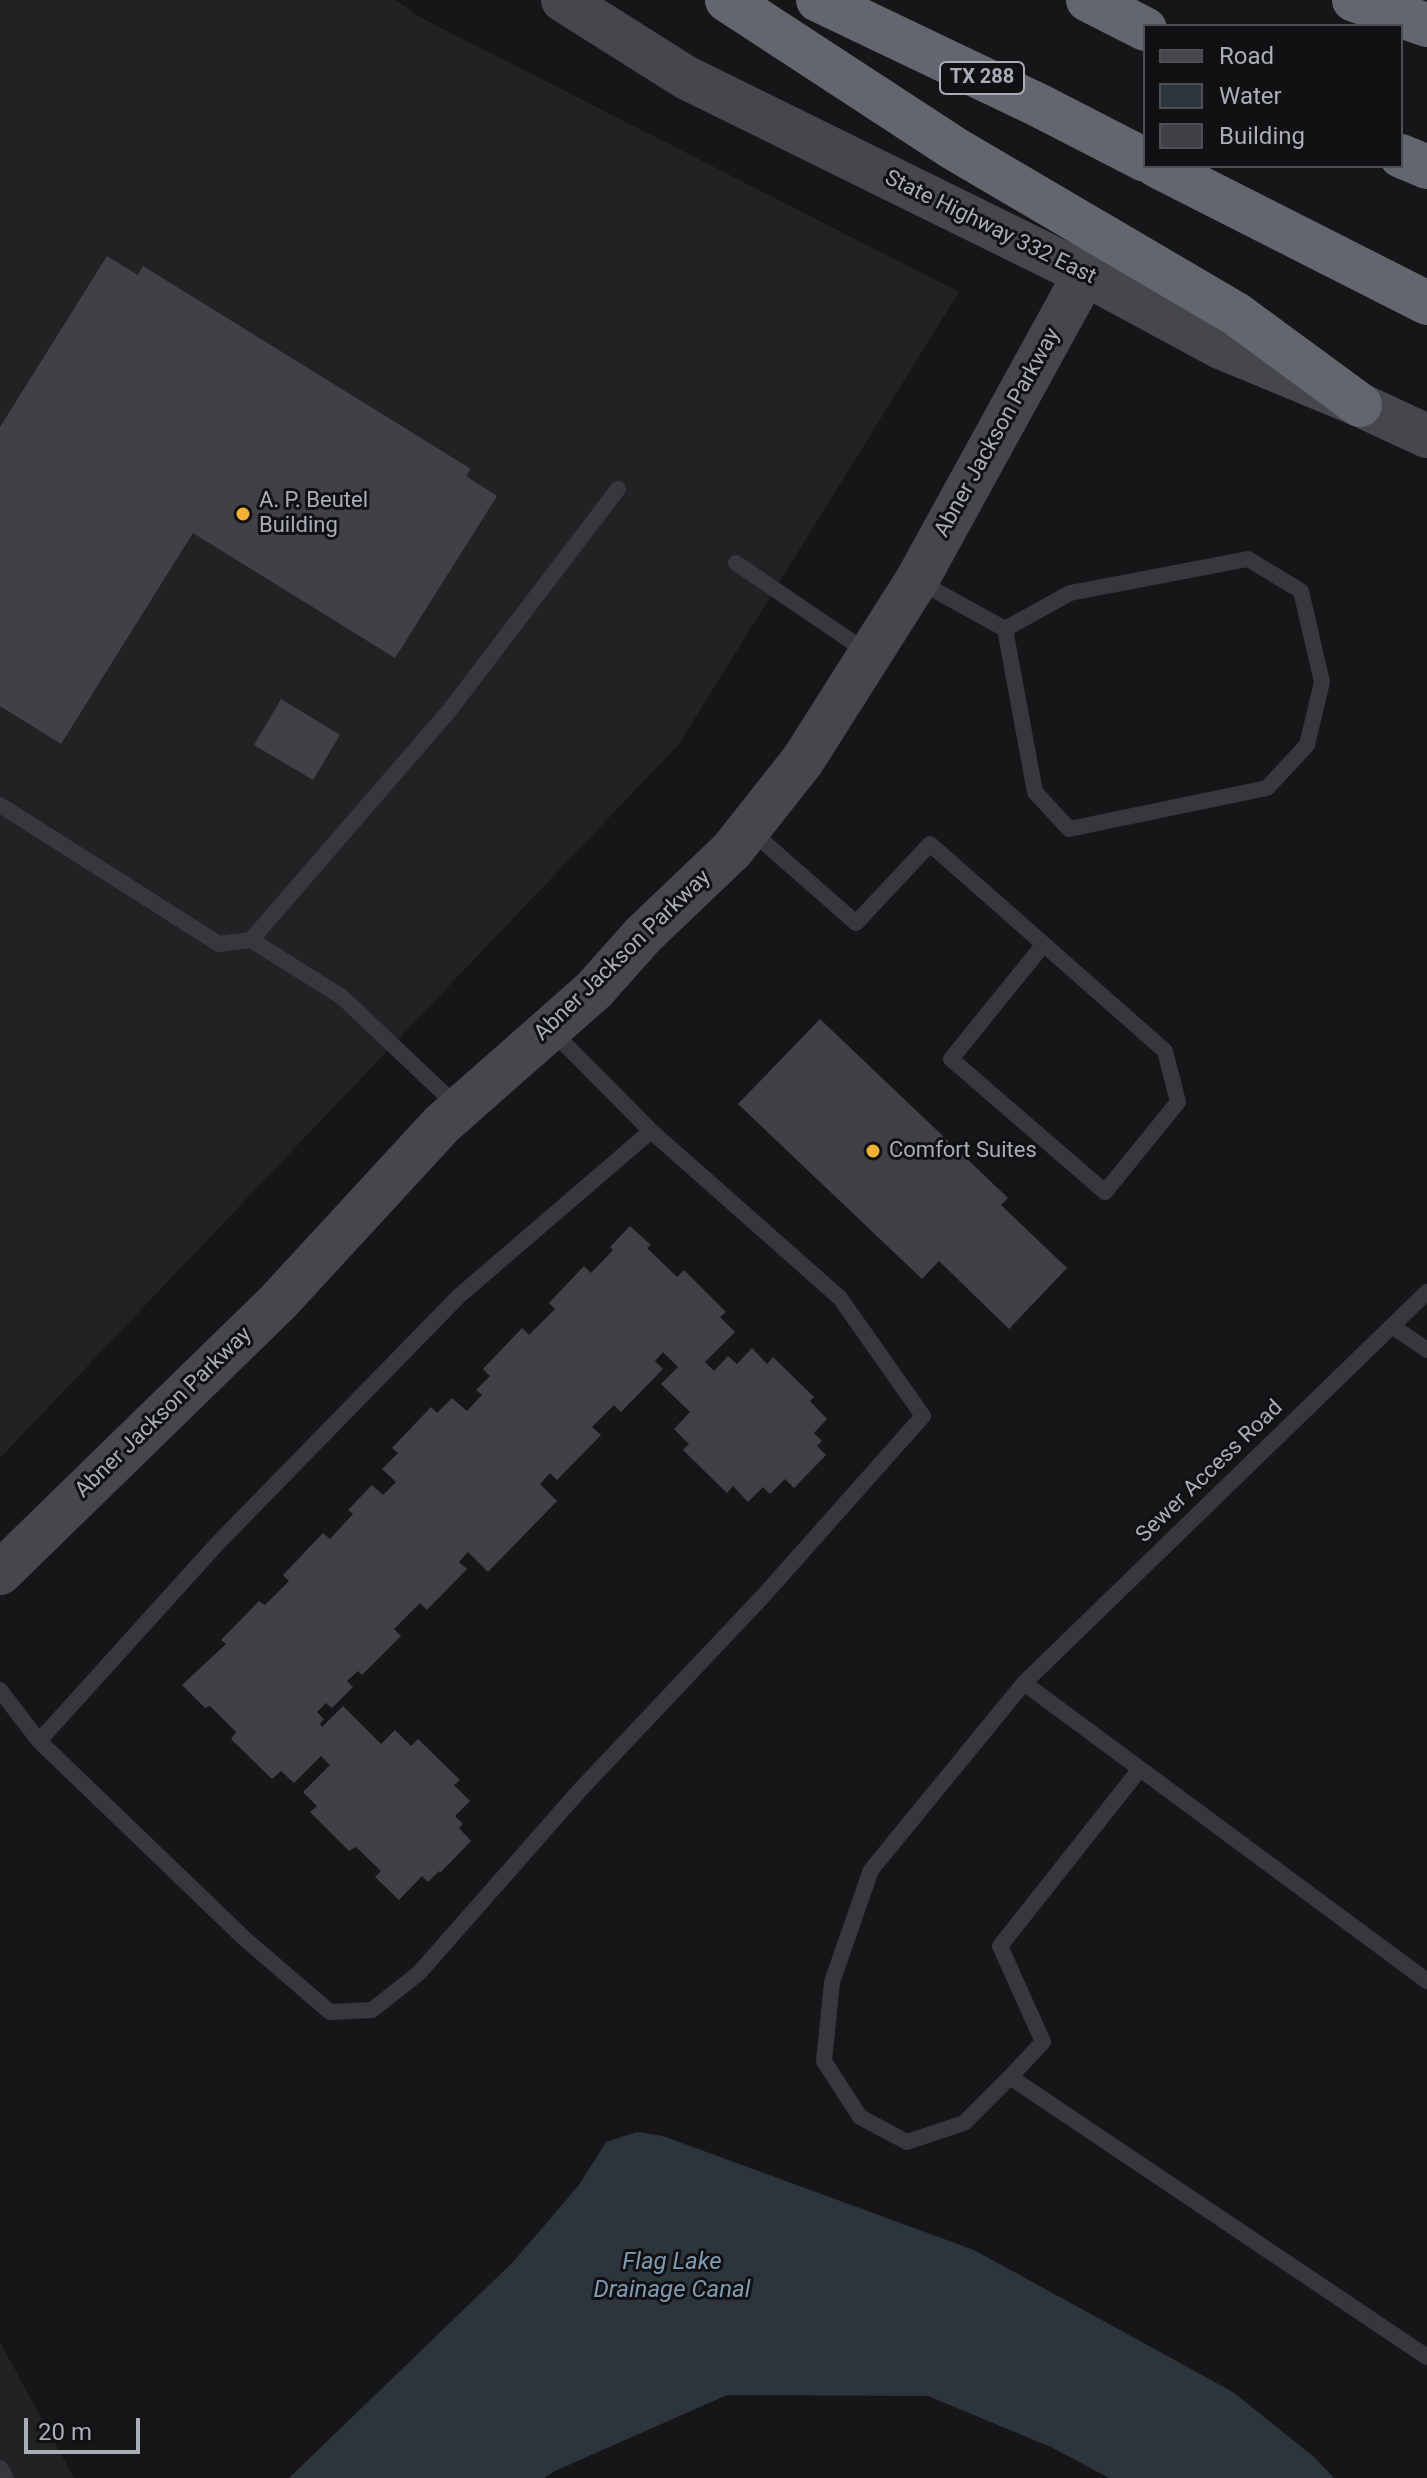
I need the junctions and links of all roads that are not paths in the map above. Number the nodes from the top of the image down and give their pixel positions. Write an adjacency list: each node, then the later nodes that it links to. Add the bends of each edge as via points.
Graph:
1 (563, 0): 14 (street, State Highway 332 East, via 685,77)
2 (727, 0): 16 (highway, via 955,149 1236,314)
3 (818, 0): 11 (highway, TX 288)
4 (1088, 0): 9 (highway)
5 (1354, 0): 8 (highway)
6 (1393, 0): 7 (street)
7 (1427, 16)
8 (1427, 25)
9 (1143, 28)
10 (1403, 157): 12 (highway)
11 (1143, 159)
12 (1427, 167)
13 (1161, 168): 15 (highway)
14 (1085, 274): 16 (street, State Highway 332 East, via 1220,347); 20 (street, Abner Jackson Parkway)
15 (1427, 303)
16 (1360, 405): 17 (street, State Highway 332 East)
17 (1427, 436)
18 (618, 489): 25 (lane, via 449,711)
19 (736, 563): 22 (lane)
20 (917, 580): 21 (lane); 22 (street, Abner Jackson Parkway)
21 (1005, 629): 21 (lane, via 1035,792 1069,829 1267,788 1307,745 1322,682 1301,591 1248,559 1070,593)
22 (871, 654): 24 (street, Abner Jackson Parkway, via 803,760)
23 (0, 805): 25 (lane, via 219,944)
24 (748, 829): 26 (lane, via 856,923 930,844); 27 (street, Abner Jackson Parkway)
25 (251, 940): 28 (lane, via 342,997)
26 (1044, 944): 26 (lane, via 1165,1051 1178,1102 1105,1192 951,1059)
27 (550, 1029): 28 (street, Abner Jackson Parkway); 29 (lane)
28 (460, 1108): 33 (street, Abner Jackson Parkway, via 278,1302)
29 (651, 1131): 36 (lane, via 459,1296 217,1544); 36 (lane, via 840,1298 923,1416 419,1973 372,2010 330,2012 245,1939)
30 (1427, 1292): 31 (lane, Sewer Access Road)
31 (1392, 1326): 32 (lane); 34 (lane, Sewer Access Road)
32 (1427, 1350)
33 (0, 1573)
34 (1024, 1683): 37 (lane); 39 (lane, Sewer Access Road, via 871,1870 832,1982 824,2061 860,2117 907,2142 964,2123)
35 (0, 1690): 36 (lane)
36 (39, 1741)
37 (1140, 1769): 38 (lane); 39 (lane, Sewer Access Road, via 1000,1946 1043,2042)
38 (1427, 1981)
39 (1010, 2077): 40 (lane)
40 (1427, 2357)
41 (0, 2468): 42 (lane)
42 (6, 2478)

